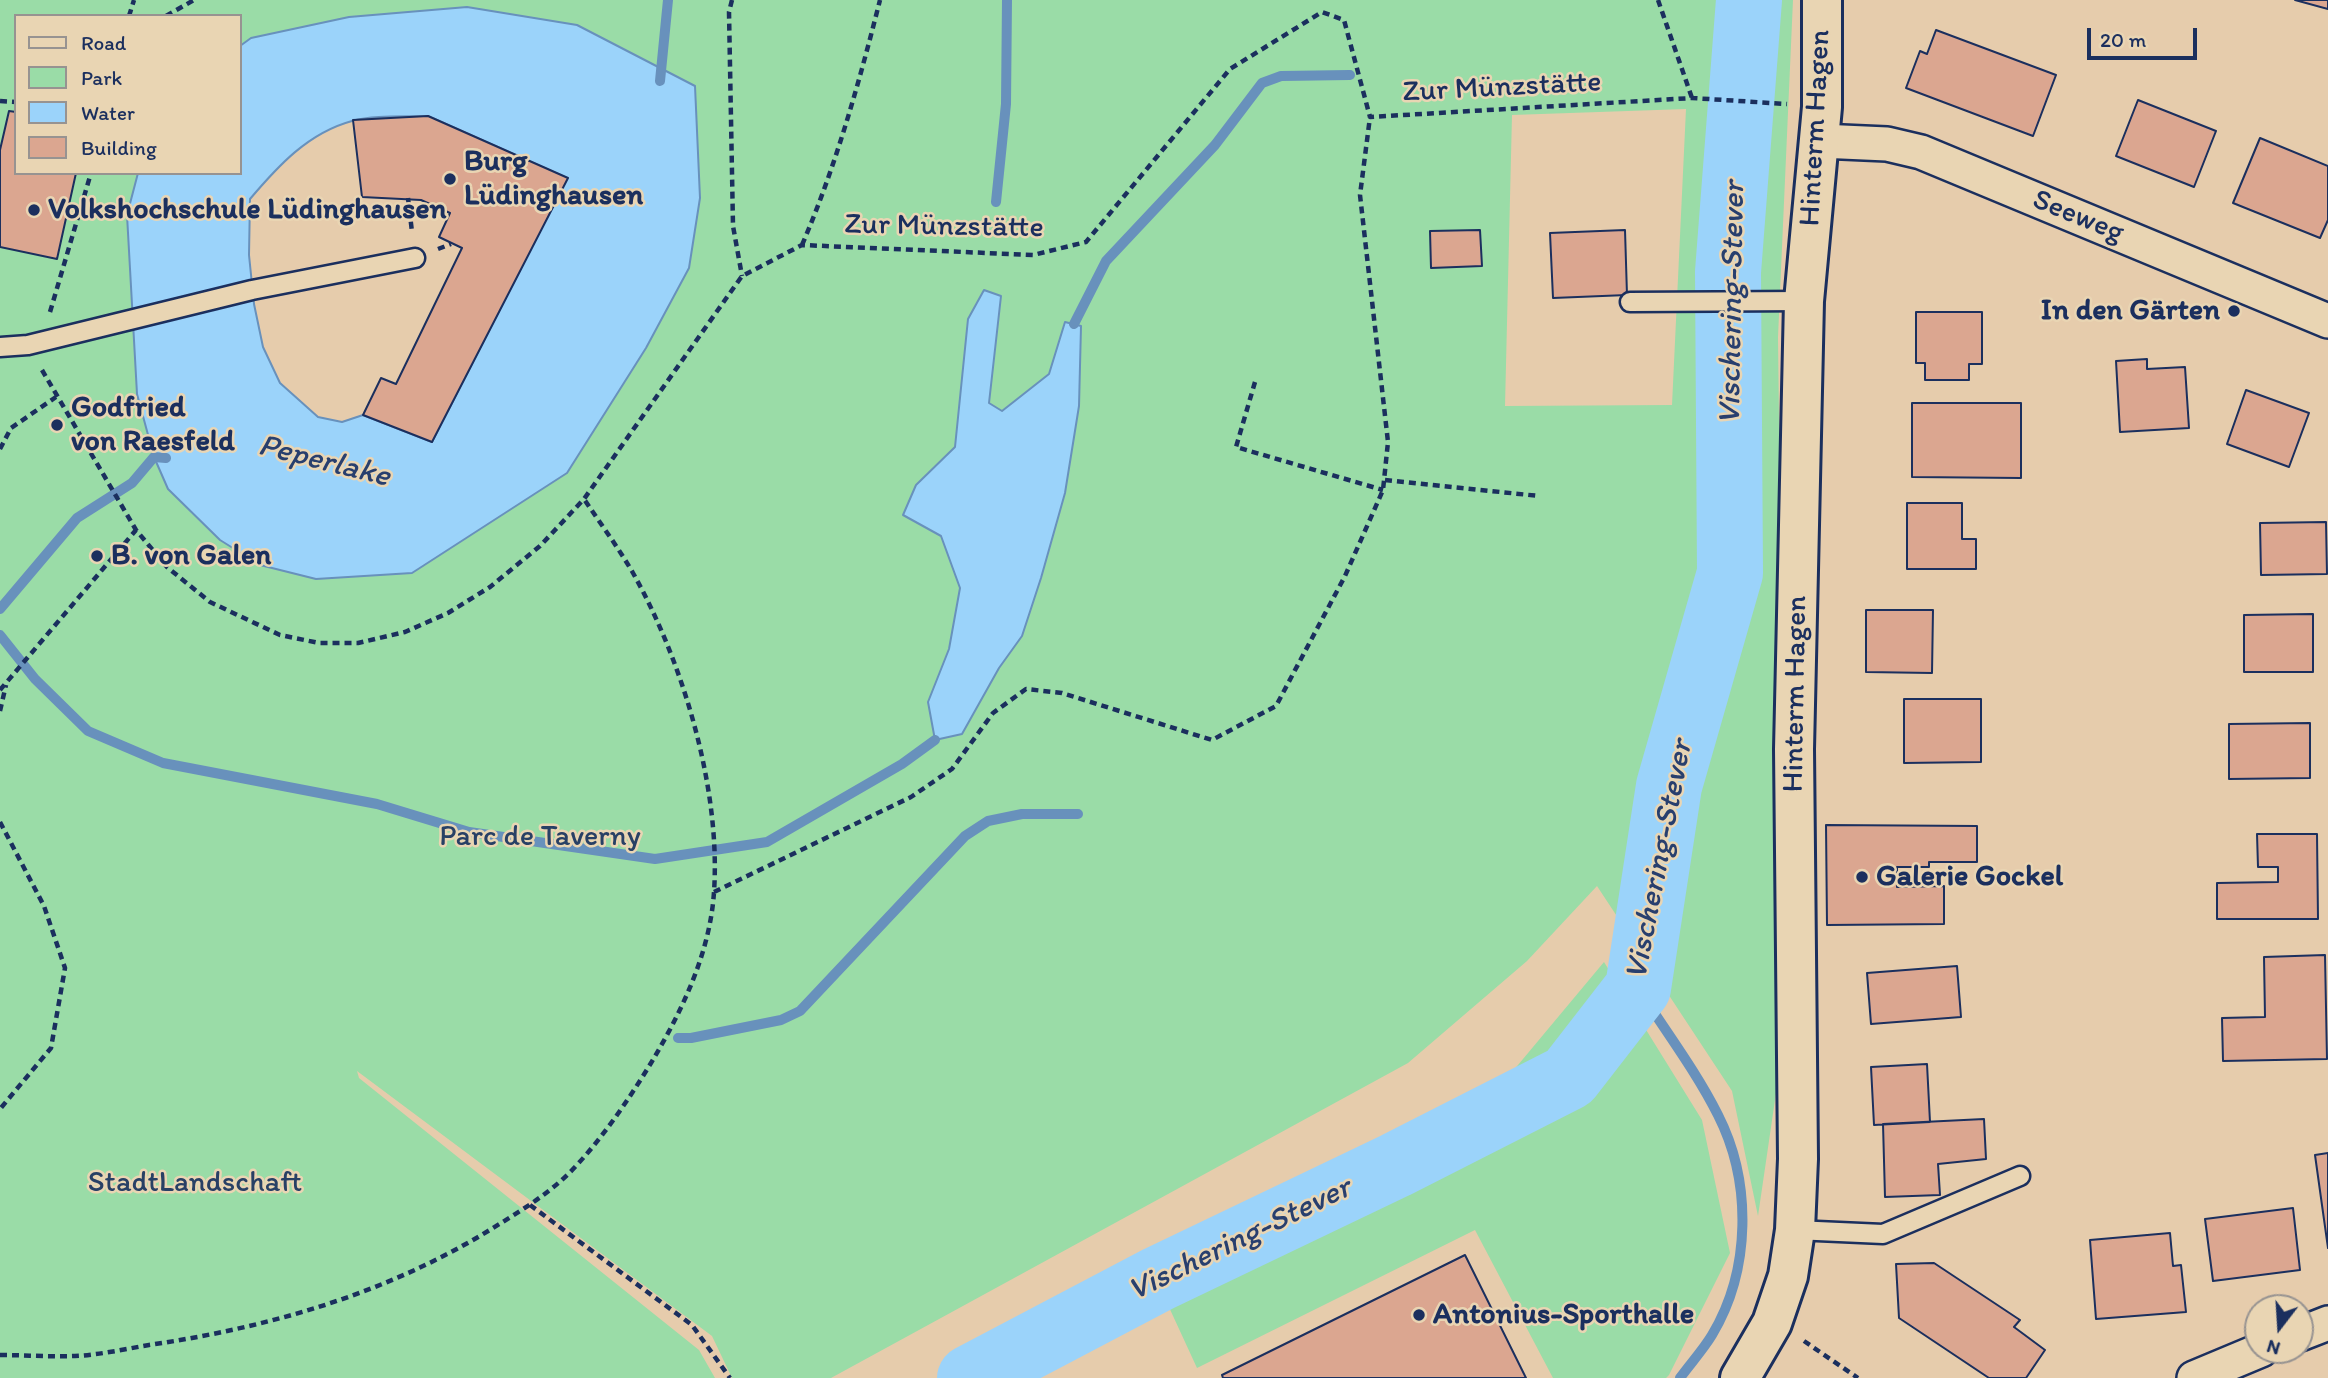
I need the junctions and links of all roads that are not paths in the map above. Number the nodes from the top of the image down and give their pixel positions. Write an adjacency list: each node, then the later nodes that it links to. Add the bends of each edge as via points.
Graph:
1 (1822, 0): 2 (street, Hinterm Hagen)
2 (1820, 141): 4 (street, Hinterm Hagen); 6 (street, Seeweg, via 1887,144 1921,152)
3 (415, 258): 7 (lane, via 252,290 28,345)
4 (1792, 301): 5 (lane); 9 (street, Hinterm Hagen)
5 (1630, 302)
6 (2328, 321)
7 (0, 347)
8 (2020, 1176): 9 (lane, via 1883,1234)
9 (1795, 1230): 11 (street, Hinterm Hagen, via 1788,1276 1772,1323)
10 (2244, 1357): 12 (street)
11 (1740, 1378)
12 (2194, 1378)

